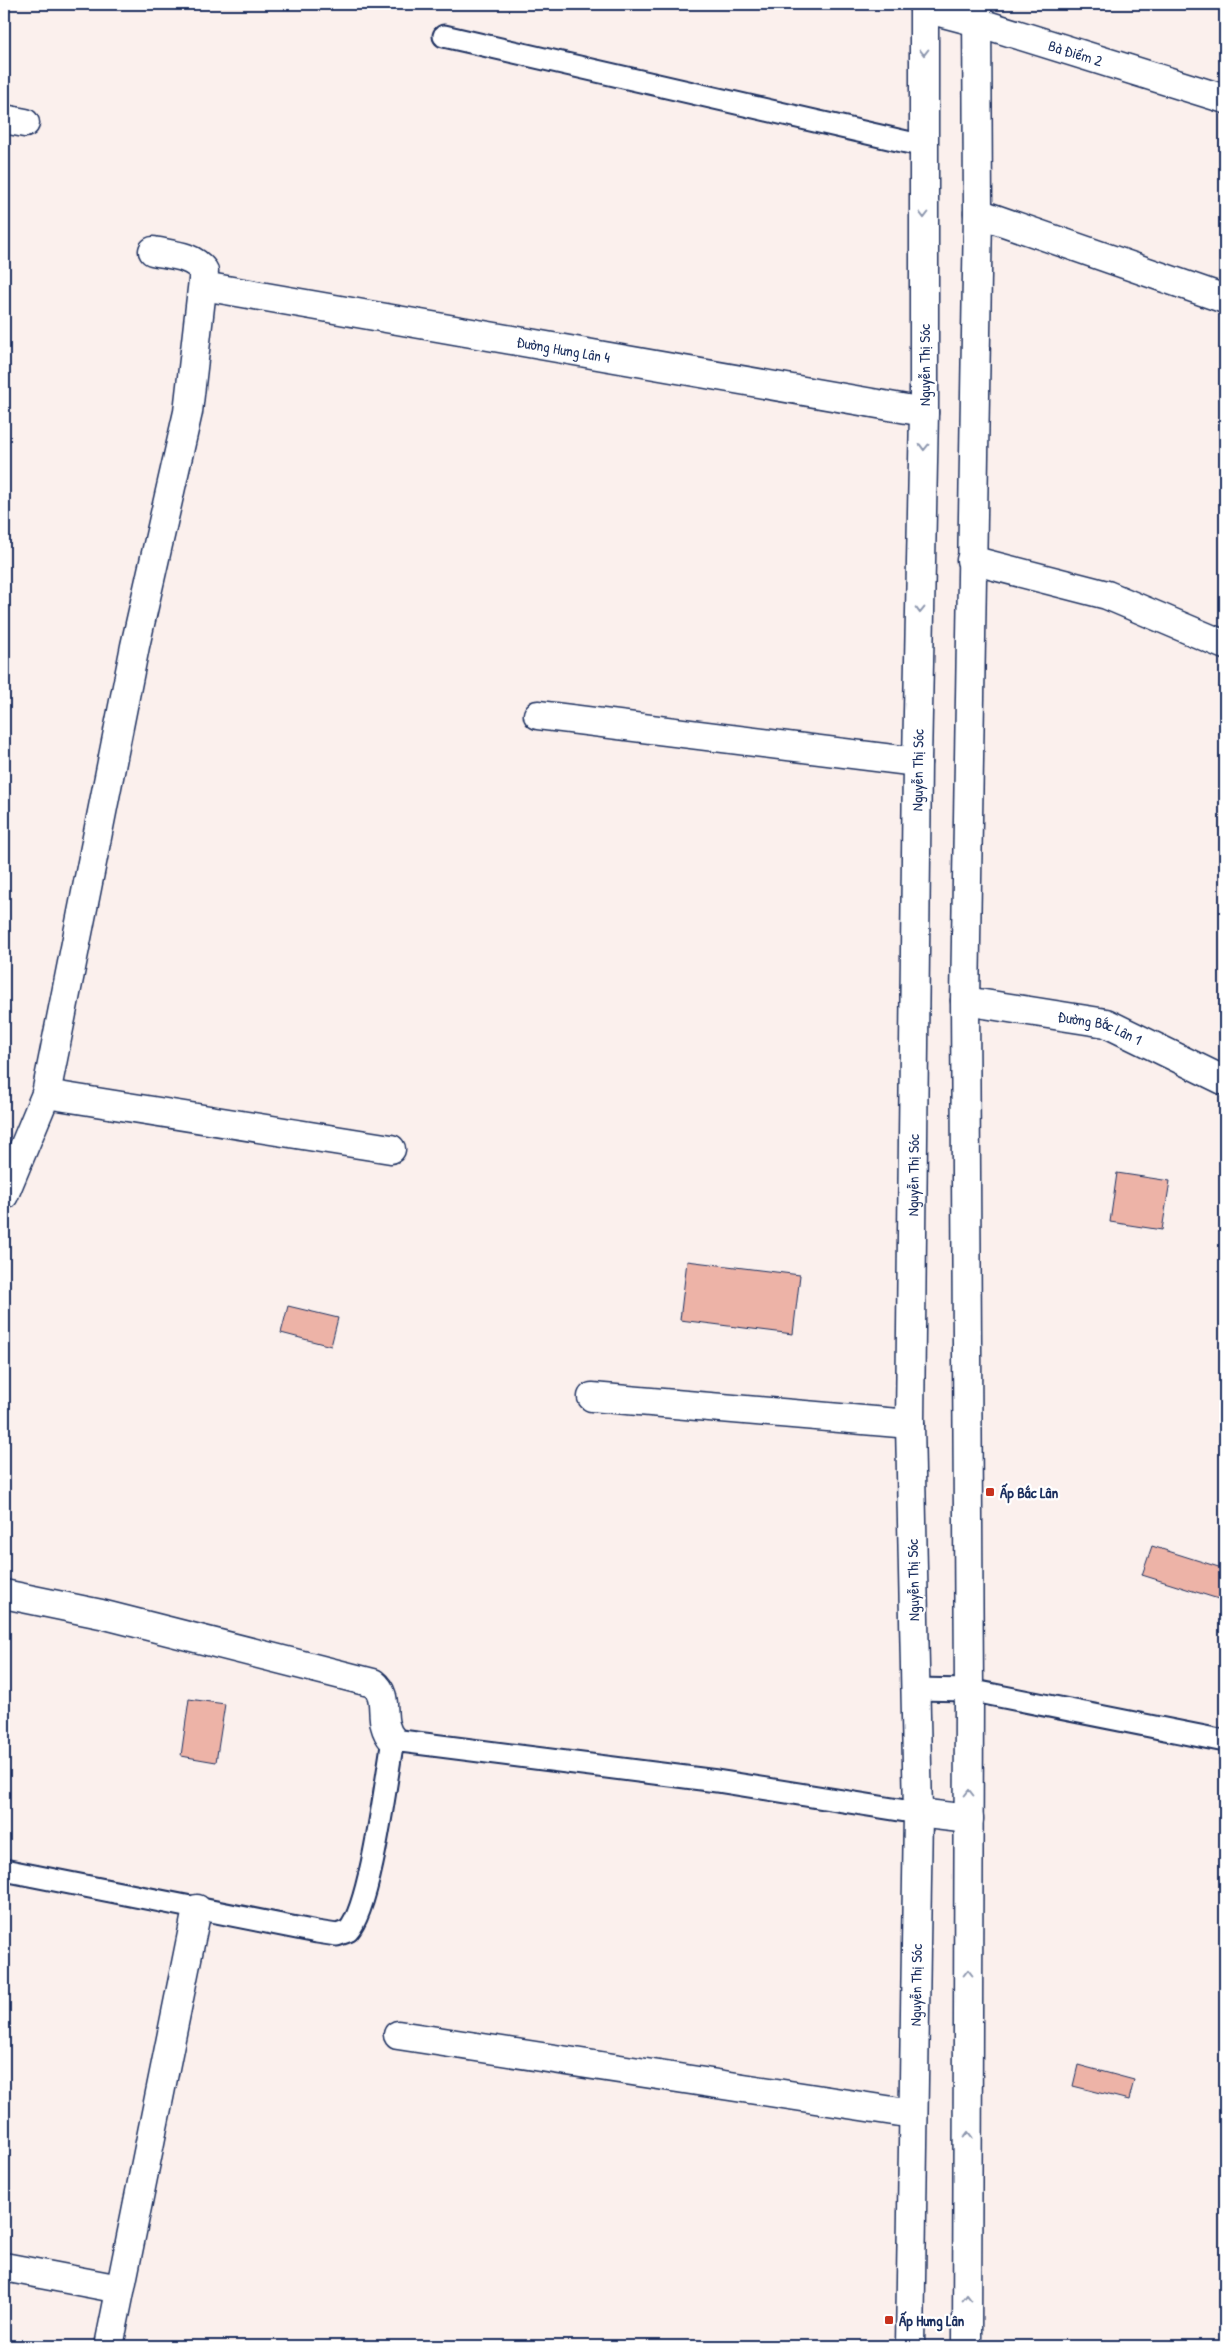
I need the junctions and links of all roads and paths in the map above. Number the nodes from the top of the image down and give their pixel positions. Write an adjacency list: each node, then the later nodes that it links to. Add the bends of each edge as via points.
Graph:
1 (924, 6): 2 (street, Bà Điểm 2); 5 (street, Nguyễn Thị Sóc, one-way to 5)
2 (977, 13): 4 (street, Bà Điểm 2); 6 (street)
3 (444, 36): 5 (lane)
4 (1225, 99)
5 (924, 146): 10 (street, Nguyễn Thị Sóc, one-way to 10)
6 (978, 213): 9 (street); 11 (street)
7 (153, 251): 8 (street, via 198,262 204,271)
8 (203, 286): 10 (street, Đường Hưng Lân 4); 17 (street, via 188,412 134,646)
9 (1225, 299)
10 (924, 412): 14 (street, Nguyễn Thị Sóc, one-way to 14)
11 (971, 560): 12 (street, via 1107,596); 15 (street)
12 (1225, 645)
13 (538, 715): 14 (street)
14 (917, 762): 21 (street, Nguyễn Thị Sóc)
15 (965, 1001): 16 (street, Đường Bắc Lân 1, via 1106,1022); 24 (street)
16 (1225, 1081)
17 (46, 1094): 18 (street); 19 (street)
18 (391, 1149)
19 (4, 1195)
20 (592, 1397): 21 (street)
21 (910, 1424): 23 (street, Nguyễn Thị Sóc)
22 (4, 1594): 25 (street, via 101,1614 373,1683 381,1689 384,1727)
23 (915, 1689): 24 (lane); 27 (street, Nguyễn Thị Sóc)
24 (969, 1690): 26 (lane); 28 (street, one-way to 24)
25 (393, 1740): 27 (lane, via 717,1781); 30 (lane, via 372,1860 359,1915 348,1932 337,1935)
26 (1225, 1741)
27 (918, 1813): 28 (street); 32 (street, Nguyễn Thị Sóc)
28 (969, 1819): 37 (street, one-way to 28)
29 (4, 1870): 30 (lane)
30 (196, 1909): 34 (street)
31 (398, 2035): 32 (street)
32 (914, 2114): 36 (street, Nguyễn Thị Sóc)
33 (4, 2267): 34 (street)
34 (120, 2289): 35 (street)
35 (109, 2346)
36 (910, 2346)
37 (967, 2346)

